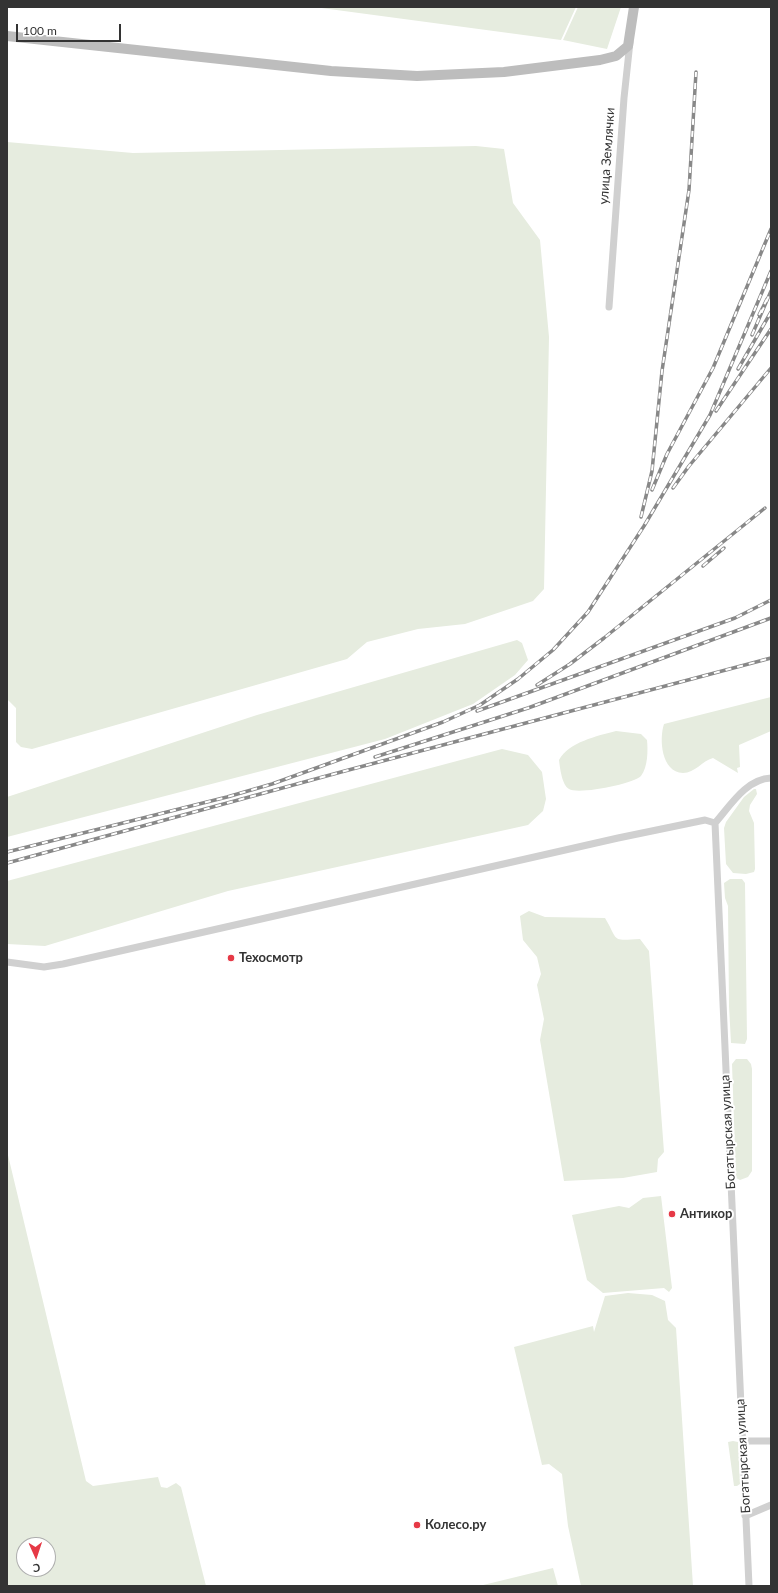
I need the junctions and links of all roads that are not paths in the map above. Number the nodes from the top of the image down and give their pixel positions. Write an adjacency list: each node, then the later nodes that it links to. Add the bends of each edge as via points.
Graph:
1 (634, 7): 3 (street, улица Землячки)
2 (7, 36): 3 (street, via 331,71 417,76 504,72 600,60 621,53)
3 (630, 40): 4 (street, улица Землячки)
4 (609, 307)
5 (771, 778): 6 (street, via 757,781 747,787)
6 (714, 823): 7 (street, via 705,820 618,838 63,964 44,967); 8 (street, Богатырская улица)
7 (7, 962)
8 (742, 1441): 9 (street); 11 (street, Богатырская улица)
9 (771, 1441)
10 (771, 1505): 11 (street)
11 (745, 1516): 12 (street, Богатырская улица)
12 (748, 1586)

